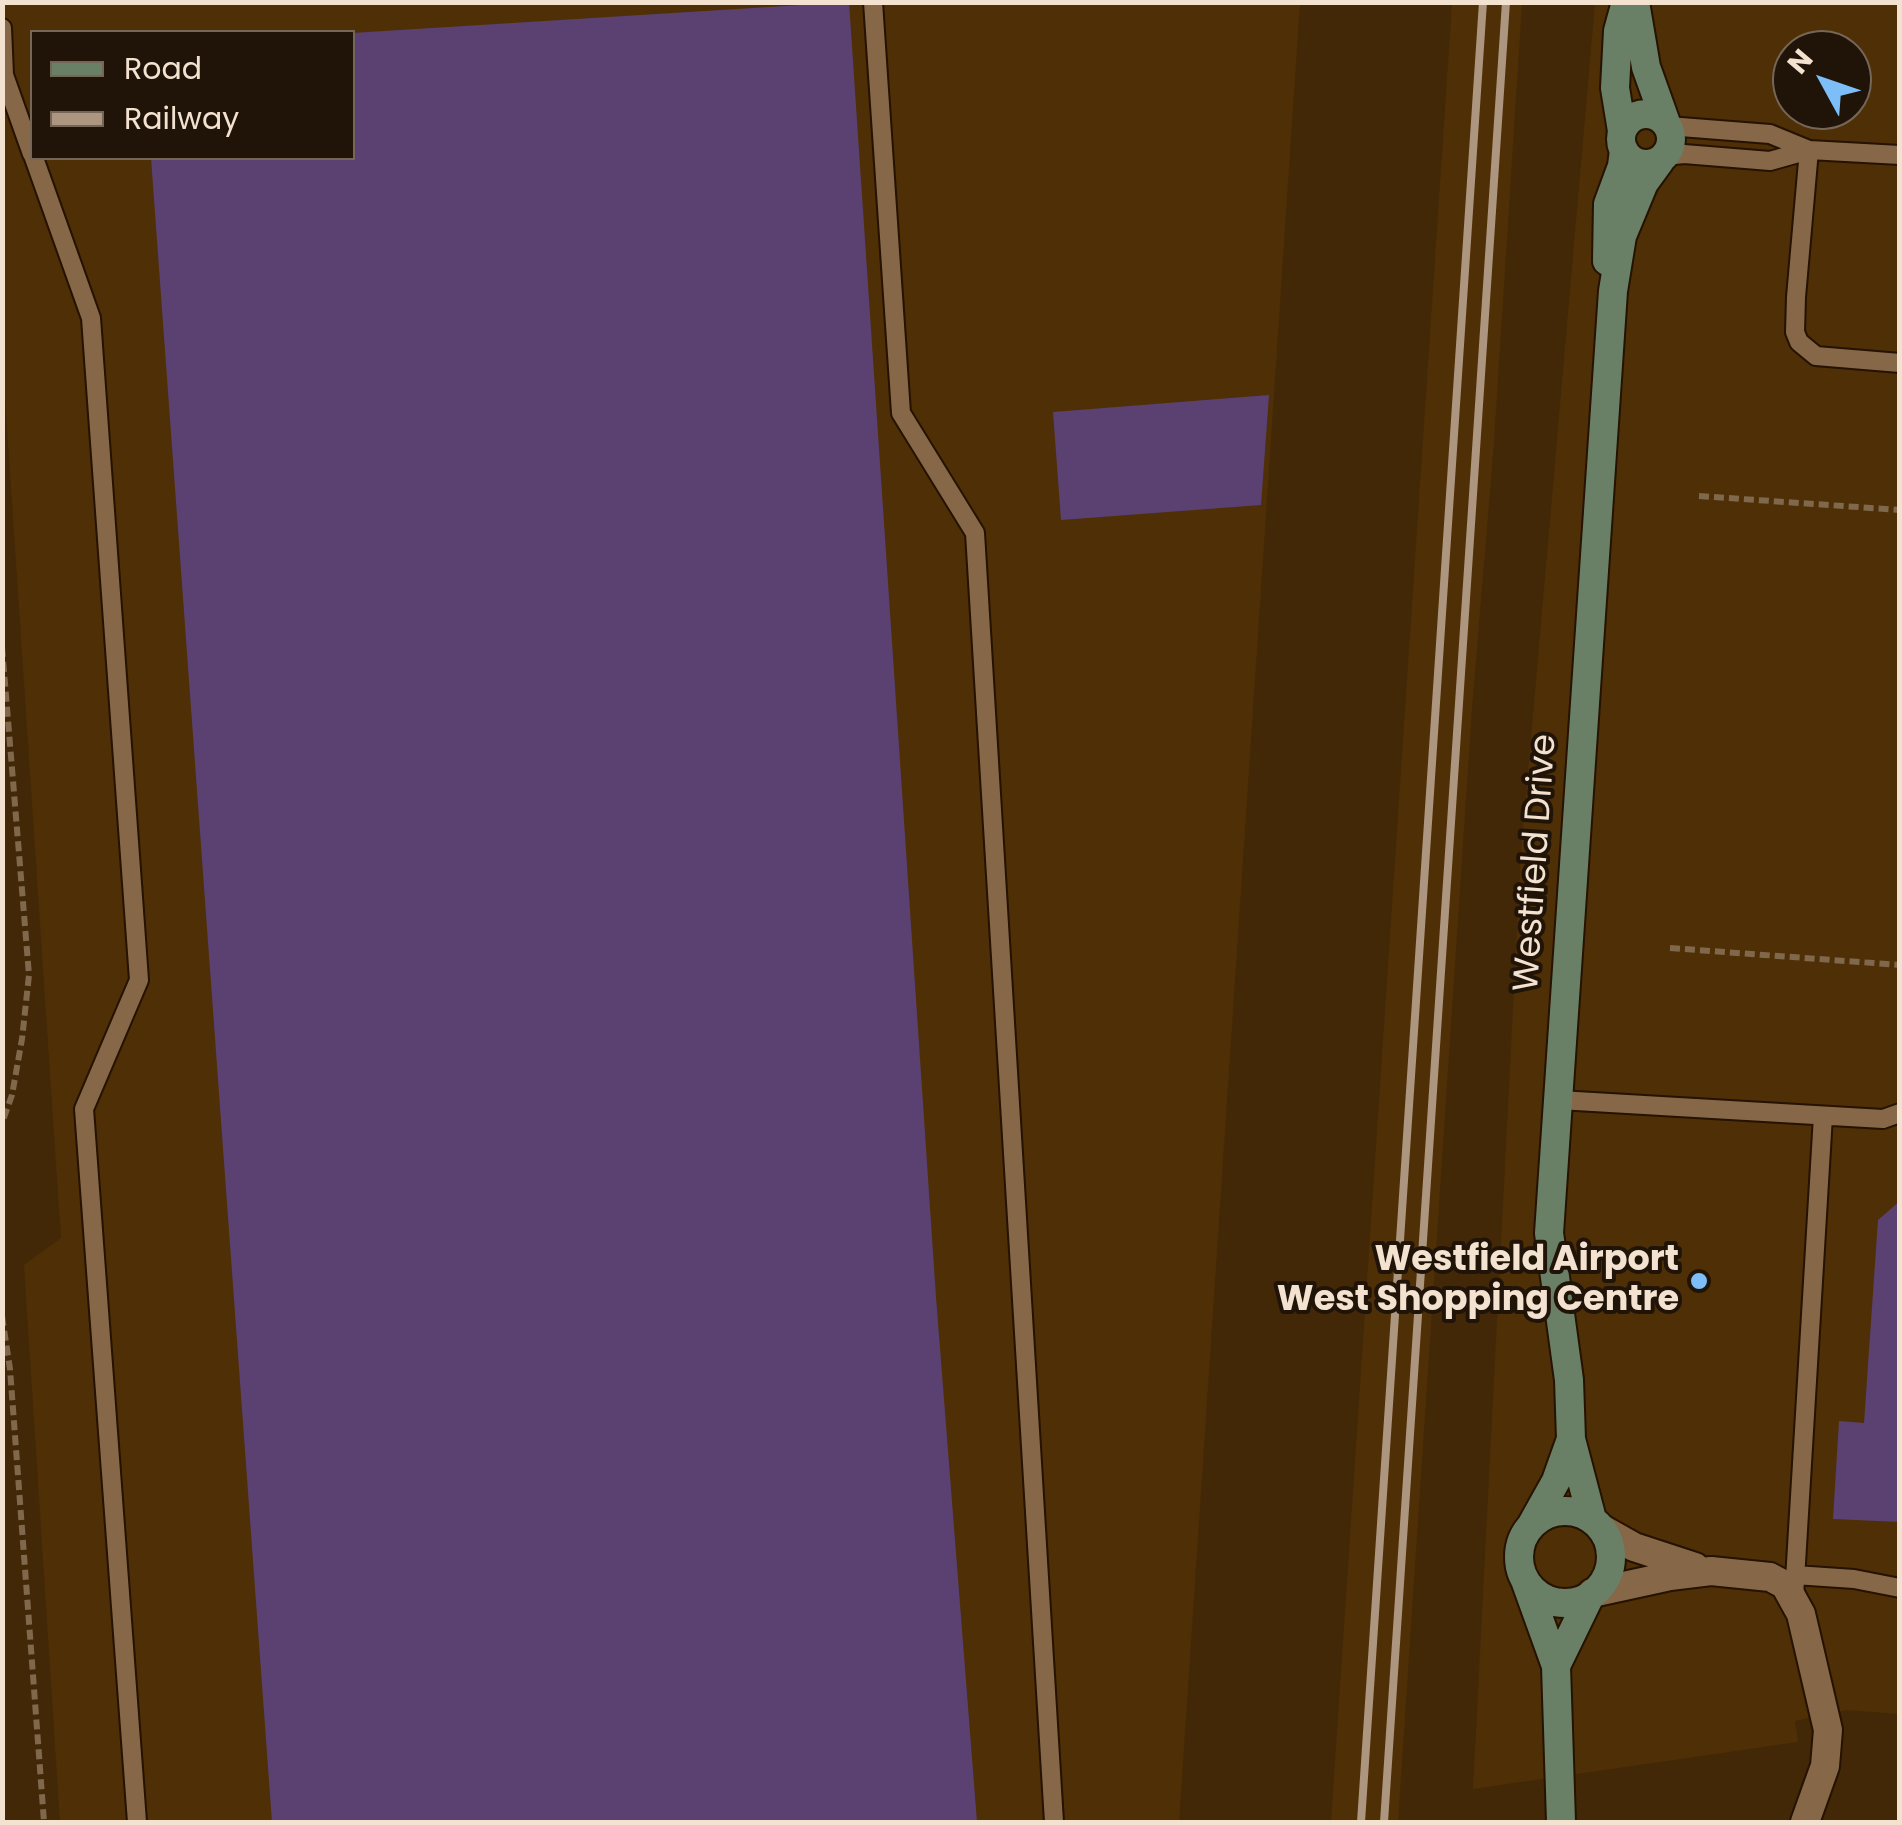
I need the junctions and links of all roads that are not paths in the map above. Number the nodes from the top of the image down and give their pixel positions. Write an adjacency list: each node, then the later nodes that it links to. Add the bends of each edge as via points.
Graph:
1 (873, 2): 27 (lane, via 901,413 975,533)
2 (1626, 2): 6 (main road, Westfield Drive, via 1615,88)
3 (1635, 2): 5 (main road, via 1646,67)
4 (2, 28): 7 (lane, via 4,75)
5 (1667, 125): 6 (main road, via 1644,114 1630,120); 8 (lane, via 1770,134); 10 (main road, via 1671,146)
6 (1623, 141): 10 (main road, via 1638,164); 12 (main road, Westfield Drive, via 1606,221)
7 (30, 148)
8 (1809, 150): 9 (lane); 10 (lane, via 1770,161 1684,154); 13 (lane, via 1795,308 1799,342 1816,356)
9 (1900, 155)
10 (1662, 159): 12 (main road, Westfield Drive, via 1628,221)
11 (34, 160): 26 (lane, via 91,318 139,980 84,1109)
12 (1612, 292): 14 (main road, Westfield Drive)
13 (1900, 363)
14 (1559, 1100): 16 (lane); 17 (main road, Westfield Drive, via 1549,1234)
15 (1900, 1113): 16 (lane, via 1884,1119)
16 (1823, 1116): 22 (lane)
17 (1571, 1439): 18 (main road, Westfield Drive); 19 (main road, Westfield Drive)
18 (1597, 1524): 19 (main road, via 1560,1510); 20 (street, via 1634,1547); 24 (main road, via 1609,1542 1611,1562)
19 (1526, 1532): 21 (main road, via 1519,1550)
20 (1711, 1571): 22 (street); 24 (street)
21 (1524, 1579): 24 (main road, via 1554,1602); 25 (main road)
22 (1795, 1586): 23 (lane, via 1854,1578); 29 (street, via 1828,1730)
23 (1900, 1588)
24 (1591, 1594): 25 (main road)
25 (1556, 1666): 28 (main road)
26 (137, 1822)
27 (1054, 1822)
28 (1561, 1822)
29 (1805, 1822)

